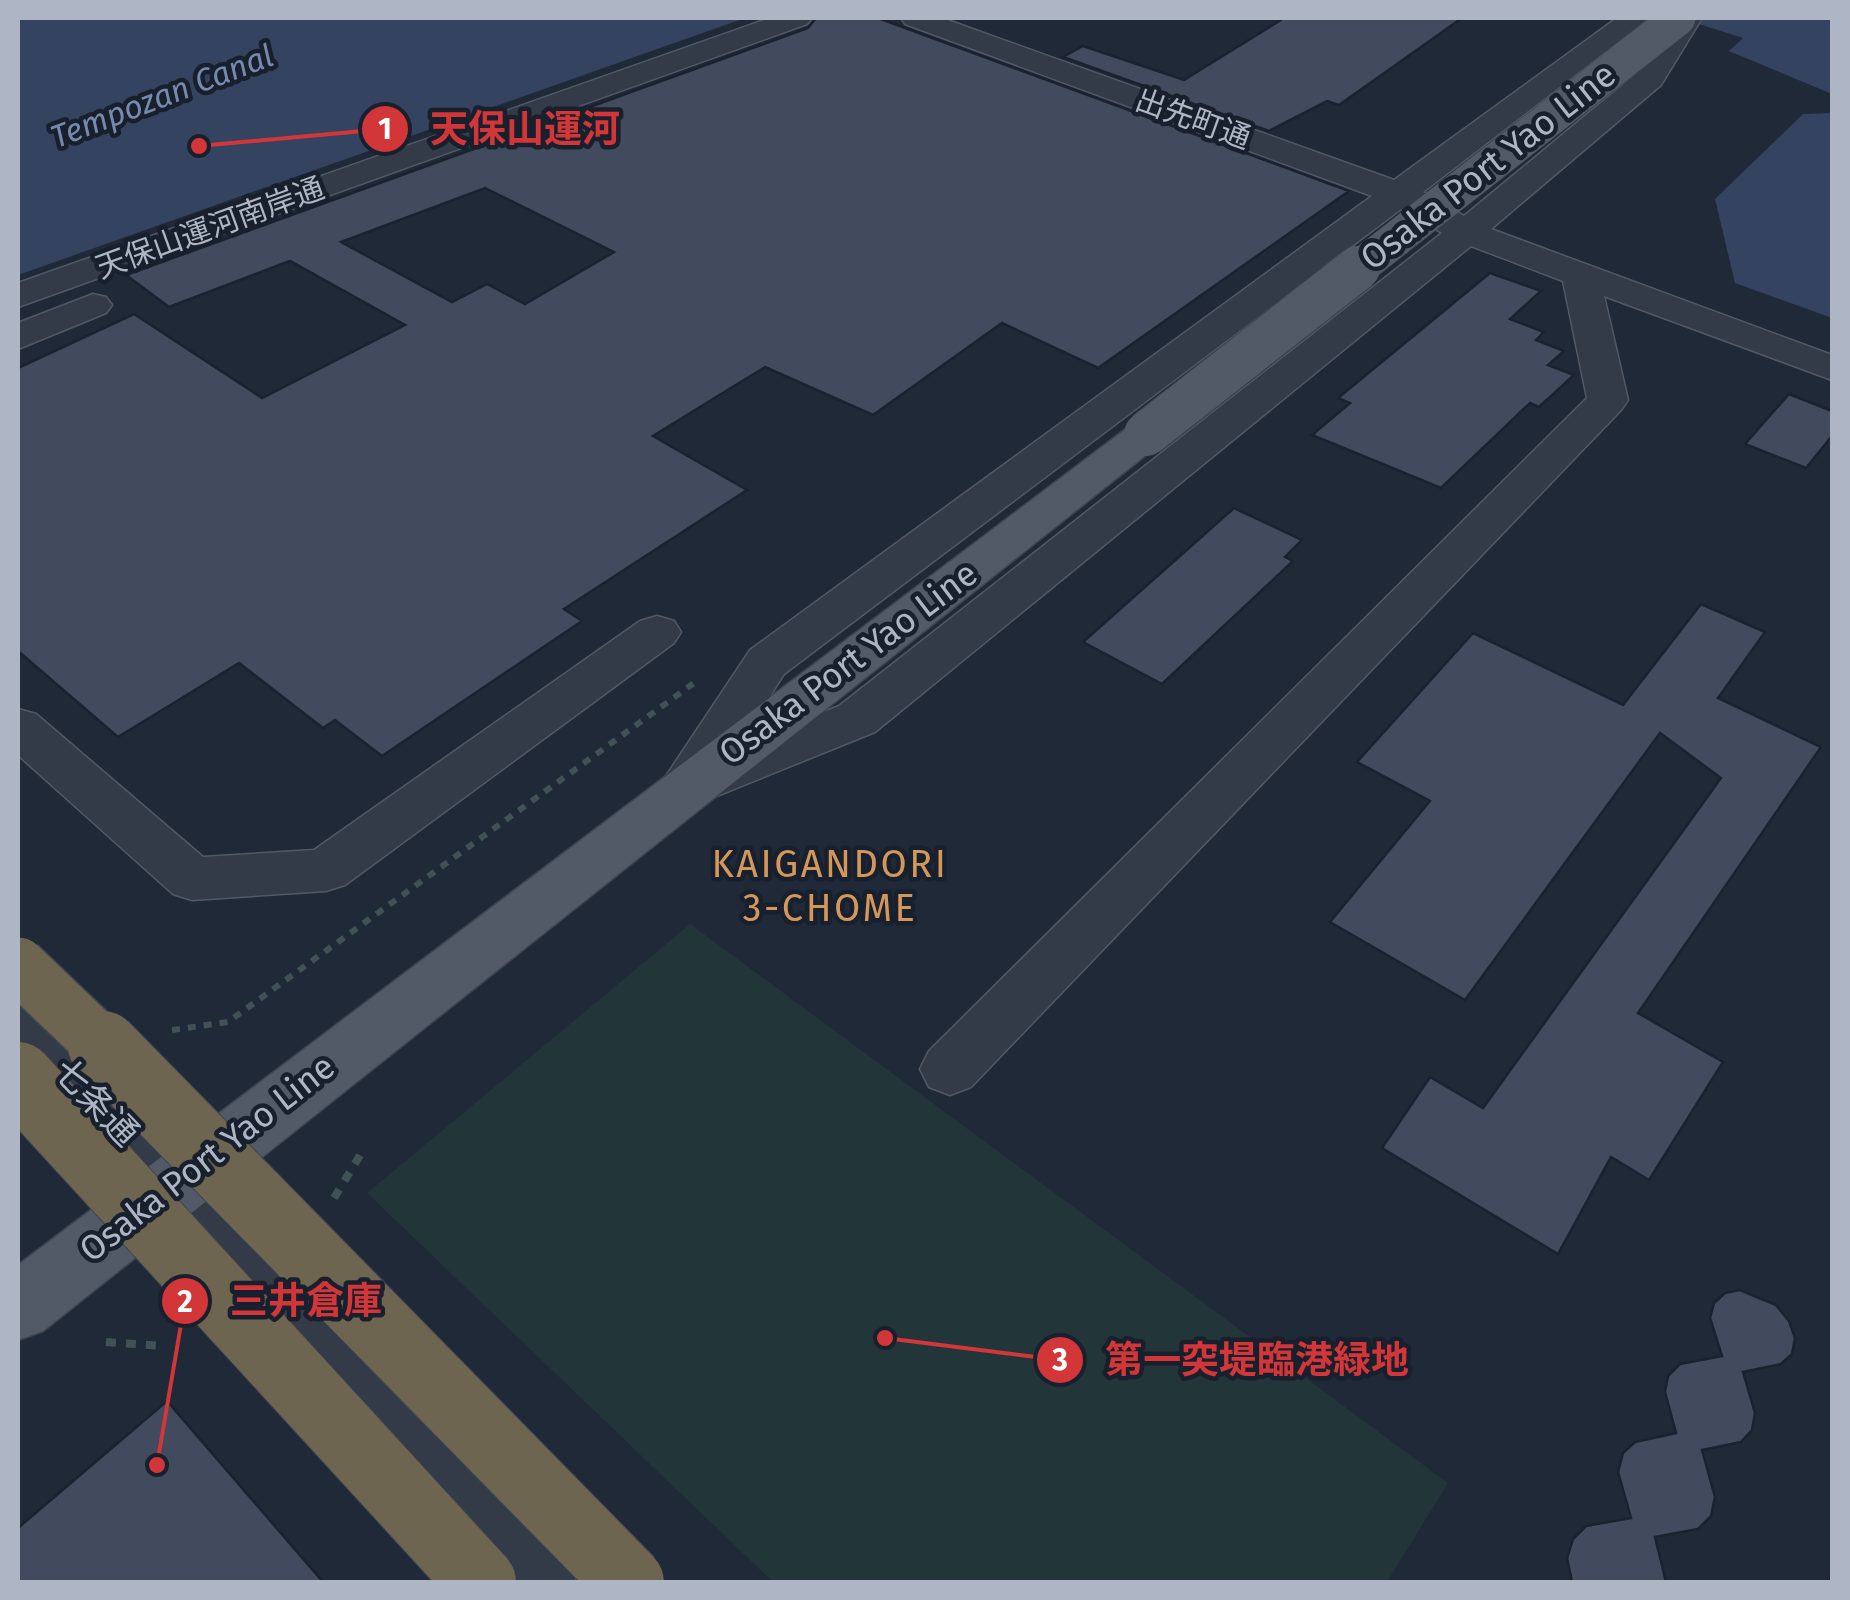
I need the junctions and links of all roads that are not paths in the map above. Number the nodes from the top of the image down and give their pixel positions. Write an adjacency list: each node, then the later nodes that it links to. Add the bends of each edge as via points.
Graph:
1 (798, 18): 8 (street, 天保山運河南岸通)
2 (914, 18): 5 (street, 出先町通)
3 (1681, 20): 6 (street, via 1650,78); 14 (main road, Osaka Port Yao Line, bridge)
4 (1613, 24): 5 (street)
5 (1400, 194): 6 (street, 出先町通); 14 (street, via 767,662)
6 (1466, 232): 7 (street, 出先町通); 14 (street, via 858,719)
7 (1581, 276): 11 (street, 出先町通); 18 (street, via 1608,400)
8 (18, 296)
9 (92, 304): 10 (street)
10 (18, 337)
11 (1832, 368)
12 (657, 632): 13 (street, via 326,870 192,879)
13 (18, 727)
14 (684, 788): 21 (main road, Osaka Port Yao Line)
15 (18, 965): 27 (highway, bridge)
16 (18, 979): 26 (highway)
17 (18, 1020): 21 (street, 七条通)
18 (950, 1069)
19 (18, 1076): 24 (highway, bridge)
20 (18, 1115): 23 (highway)
21 (175, 1184): 22 (main road, Osaka Port Yao Line); 25 (street, 七条通)
22 (18, 1306)
23 (438, 1582)
24 (481, 1582)
25 (539, 1582)
26 (601, 1582)
27 (629, 1582)

